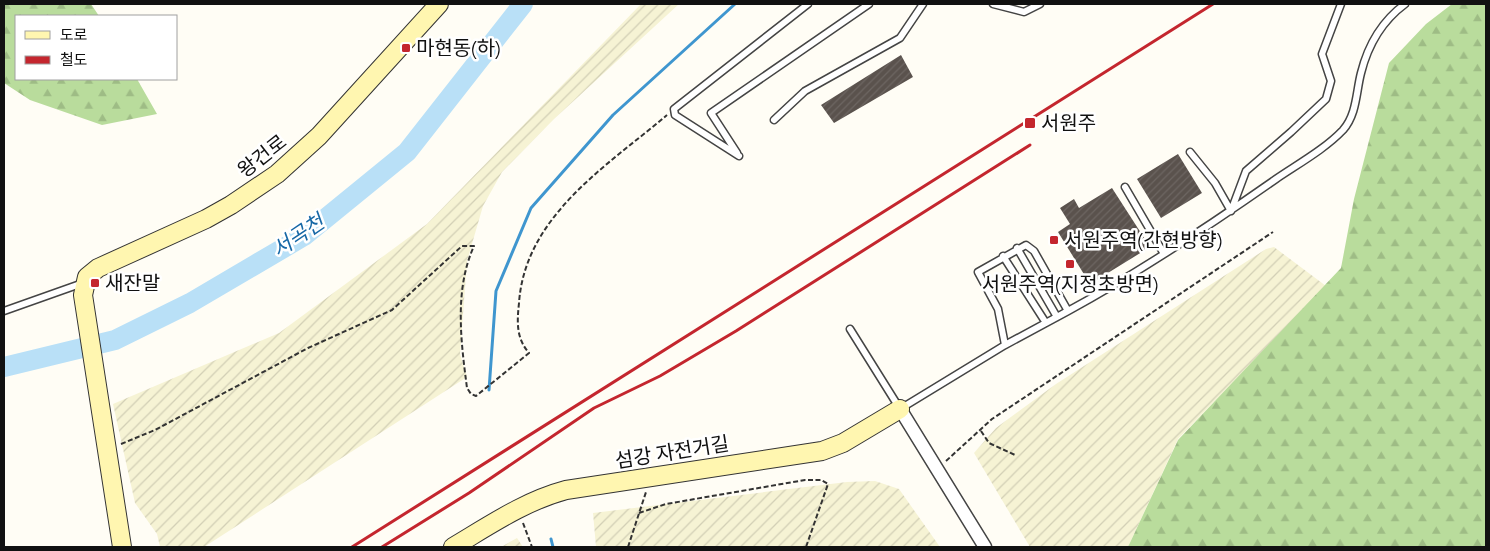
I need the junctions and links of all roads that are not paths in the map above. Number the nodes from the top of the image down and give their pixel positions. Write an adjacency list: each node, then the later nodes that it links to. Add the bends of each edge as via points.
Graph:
1 (439, 4): 16 (street, 왕건로, via 319,136 277,174 206,220 92,271)
2 (808, 4): 3 (lane, via 674,109 675,115 739,156 711,113)
3 (869, 4)
4 (923, 4): 9 (lane, via 900,38 805,91)
5 (993, 4): 6 (lane, via 1024,12)
6 (1040, 4)
7 (1341, 4): 12 (lane, via 1322,54 1331,81 1326,99 1246,171)
8 (1405, 4): 12 (lane, via 1373,39 1361,72 1354,110 1344,129)
9 (774, 120)
10 (1190, 152): 12 (lane, via 1215,183)
11 (1125, 187): 14 (lane)
12 (1231, 211): 14 (lane)
13 (1017, 248): 15 (lane); 18 (lane, via 1032,247); 19 (lane)
14 (1164, 254): 18 (lane)
15 (1003, 256): 20 (lane); 22 (lane, via 978,272 998,309)
16 (83, 289): 17 (lane); 24 (street)
17 (4, 310)
18 (1068, 311): 19 (lane)
19 (1057, 317): 20 (lane)
20 (1046, 323): 22 (lane)
21 (850, 329): 23 (lane)
22 (1004, 345): 23 (lane)
23 (900, 409): 25 (street, 섬강 자전거길, via 849,440 822,451 566,490 545,496); 26 (street)
24 (122, 547)
25 (453, 547)
26 (985, 547)

